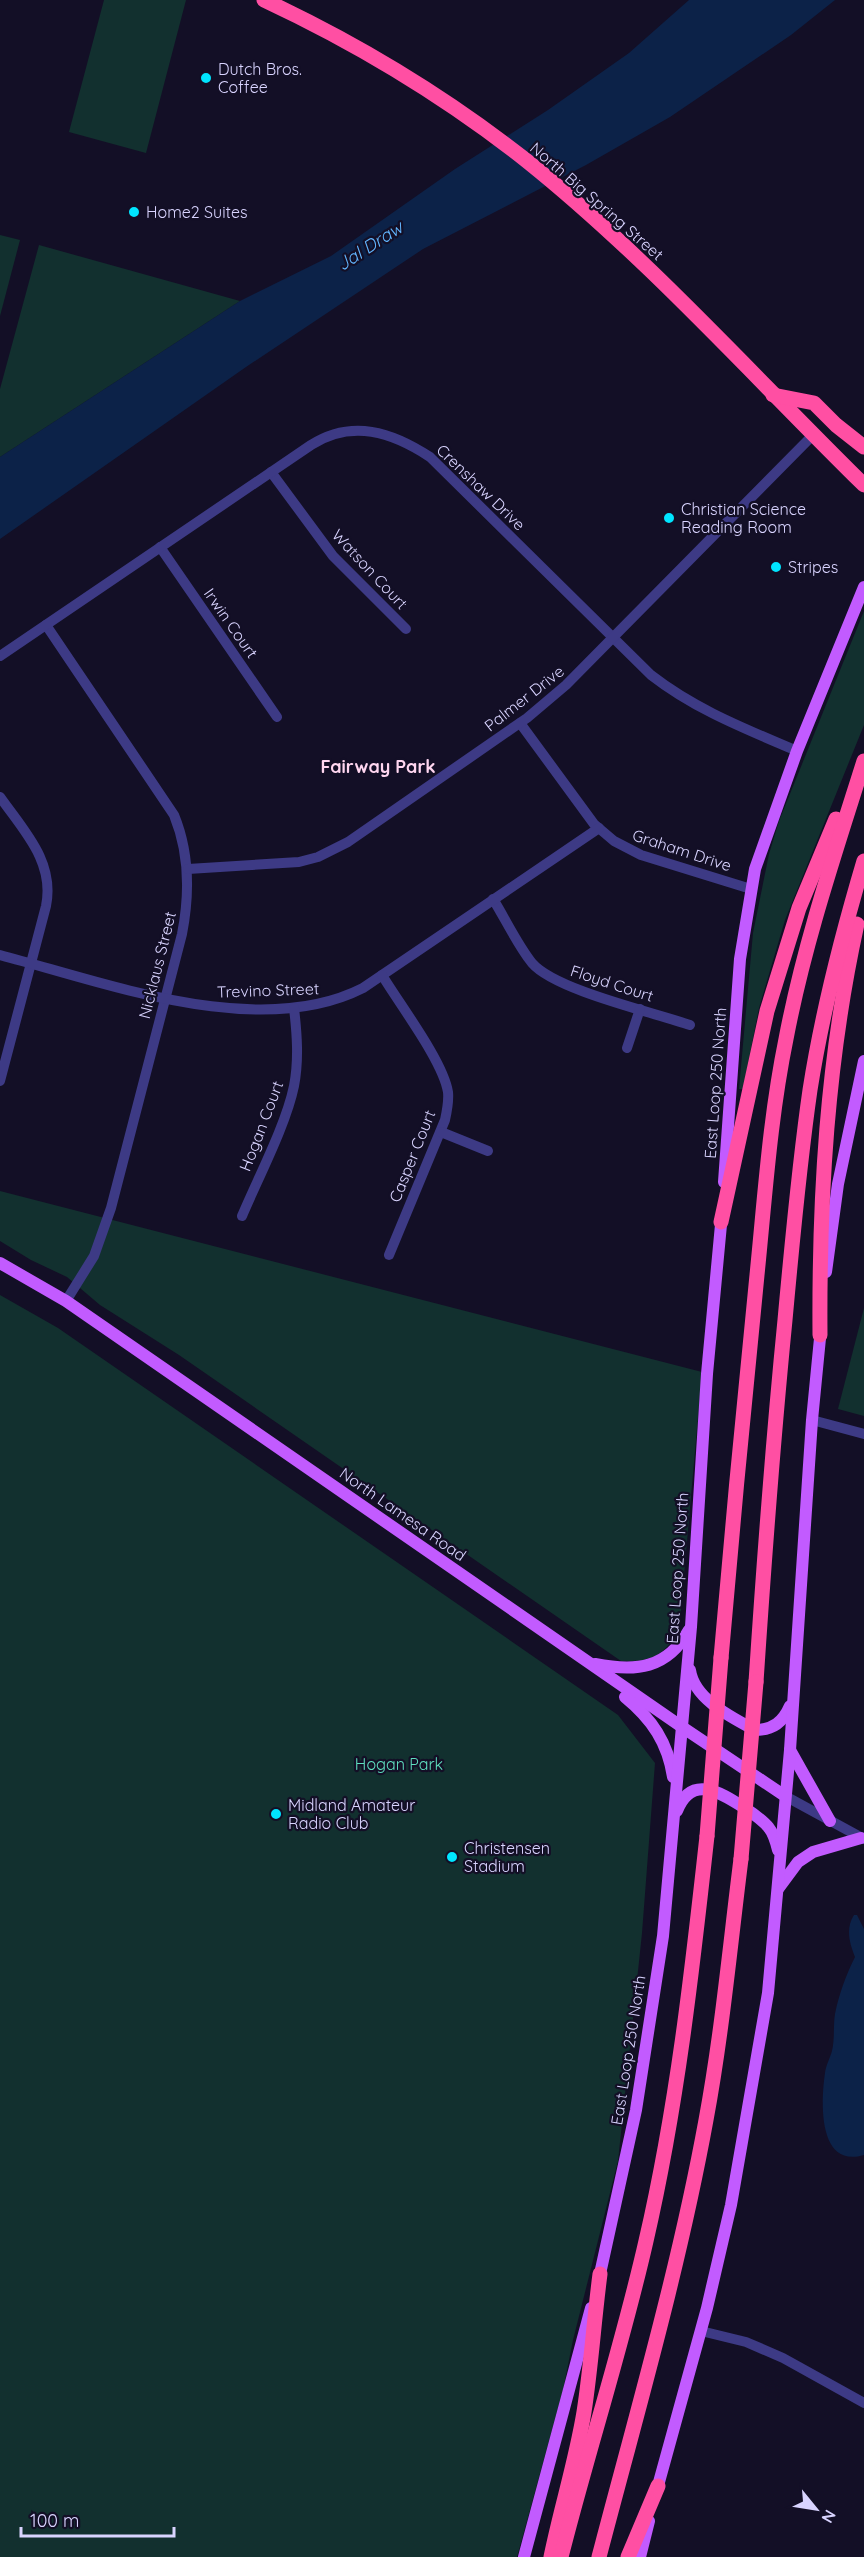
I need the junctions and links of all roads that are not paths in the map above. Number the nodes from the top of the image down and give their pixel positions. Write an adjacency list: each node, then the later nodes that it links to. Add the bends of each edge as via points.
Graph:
1 (264, 0): 2 (highway, North Big Spring Street, via 369,55 492,136 622,243)
2 (773, 395): 3 (highway, North Big Spring Street); 4 (highway, via 814,404)
3 (813, 435): 6 (highway, North Big Spring Street); 12 (street, Palmer Drive)
4 (864, 447)
5 (271, 471): 8 (street, Crenshaw Drive); 11 (street, Watson Court, via 333,556); 12 (street, Crenshaw Drive, via 339,431 361,431 405,442 430,458)
6 (858, 479): 7 (highway, North Big Spring Street)
7 (864, 496)
8 (160, 547): 10 (street, Crenshaw Drive); 14 (street, Irwin Court)
9 (864, 587): 16 (main road, East Loop 250 North)
10 (46, 625): 13 (street, Crenshaw Drive); 22 (street, Nicklaus Street, via 174,815)
11 (406, 629)
12 (614, 638): 15 (street, Palmer Drive); 16 (street, Crenshaw Drive, via 679,697)
13 (0, 656)
14 (277, 717)
15 (520, 723): 20 (street, Graham Drive); 22 (street, Palmer Drive, via 327,854 299,862)
16 (797, 751): 23 (main road, East Loop 250 North, via 771,818)
17 (864, 753): 39 (highway, via 813,873 777,974)
18 (864, 761): 64 (highway, bridge, via 810,937 773,1108 738,1458 707,1836 684,2034 646,2242)
19 (0, 797): 27 (street, via 34,844 46,870 48,896)
20 (599, 828): 23 (street, Graham Drive, via 627,849); 25 (street, Trevino Street)
21 (864, 861): 65 (highway, bridge, via 823,1030 801,1155 768,1498 741,1859 706,2119 685,2224)
22 (188, 869): 29 (street, Nicklaus Street, via 186,913)
23 (751, 889): 39 (main road, East Loop 250 North, via 740,959)
24 (864, 894): 43 (highway, via 841,1005 825,1136)
25 (493, 899): 28 (street, Trevino Street); 31 (street, Floyd Court, via 543,973 565,986)
26 (0, 955): 27 (street, Trevino Street)
27 (31, 963): 29 (street, Trevino Street); 35 (street)
28 (382, 975): 30 (street, Trevino Street, via 343,998); 36 (street, Casper Court, via 445,1080 448,1105)
29 (165, 998): 30 (street, Trevino Street, via 221,1009); 42 (street, Nicklaus Street, via 111,1208 94,1256)
30 (294, 1008): 38 (street, Hogan Court, via 297,1043 293,1089)
31 (640, 1009): 32 (street, Floyd Court); 33 (street)
32 (690, 1024)
33 (627, 1048)
34 (864, 1061): 43 (main road, via 838,1184)
35 (0, 1081)
36 (441, 1132): 37 (street); 40 (street, Casper Court)
37 (488, 1151)
38 (242, 1216)
39 (721, 1222): 46 (main road, East Loop 250 North)
40 (388, 1254)
41 (0, 1263): 42 (main road, North Lamesa Road)
42 (66, 1301): 47 (main road, North Lamesa Road)
43 (820, 1335): 44 (main road)
44 (812, 1420): 45 (street); 48 (main road)
45 (864, 1434)
46 (691, 1627): 47 (main road, via 675,1649 648,1666 629,1669); 48 (main road, via 690,1674 702,1696 755,1730 773,1728 786,1716); 49 (main road, East Loop 250 North)
47 (590, 1664): 49 (main road, North Lamesa Road); 52 (main road, via 638,1708 662,1738 669,1756)
48 (792, 1700): 50 (main road)
49 (682, 1727): 51 (main road, North Lamesa Road); 52 (main road, East Loop 250 North)
50 (789, 1749): 51 (main road); 53 (main road)
51 (785, 1796): 53 (street); 56 (main road)
52 (675, 1801): 55 (main road, East Loop 250 North)
53 (830, 1821): 54 (street)
54 (862, 1839): 57 (main road, via 813,1852 798,1862)
55 (672, 1840): 56 (main road, via 676,1815 686,1796 701,1788 718,1791 771,1830 779,1854); 58 (main road, East Loop 250 North, via 648,2040 626,2163)
56 (779, 1869): 57 (main road)
57 (777, 1890): 59 (main road, via 768,1994 746,2126)
58 (600, 2274): 62 (main road, East Loop 250 North); 63 (highway, via 577,2452)
59 (701, 2331): 60 (street, via 746,2342 783,2358); 61 (main road)
60 (864, 2403)
61 (658, 2486): 66 (highway); 67 (main road)
62 (524, 2557)
63 (551, 2557)
64 (561, 2557)
65 (599, 2557)
66 (628, 2557)
67 (640, 2557)

